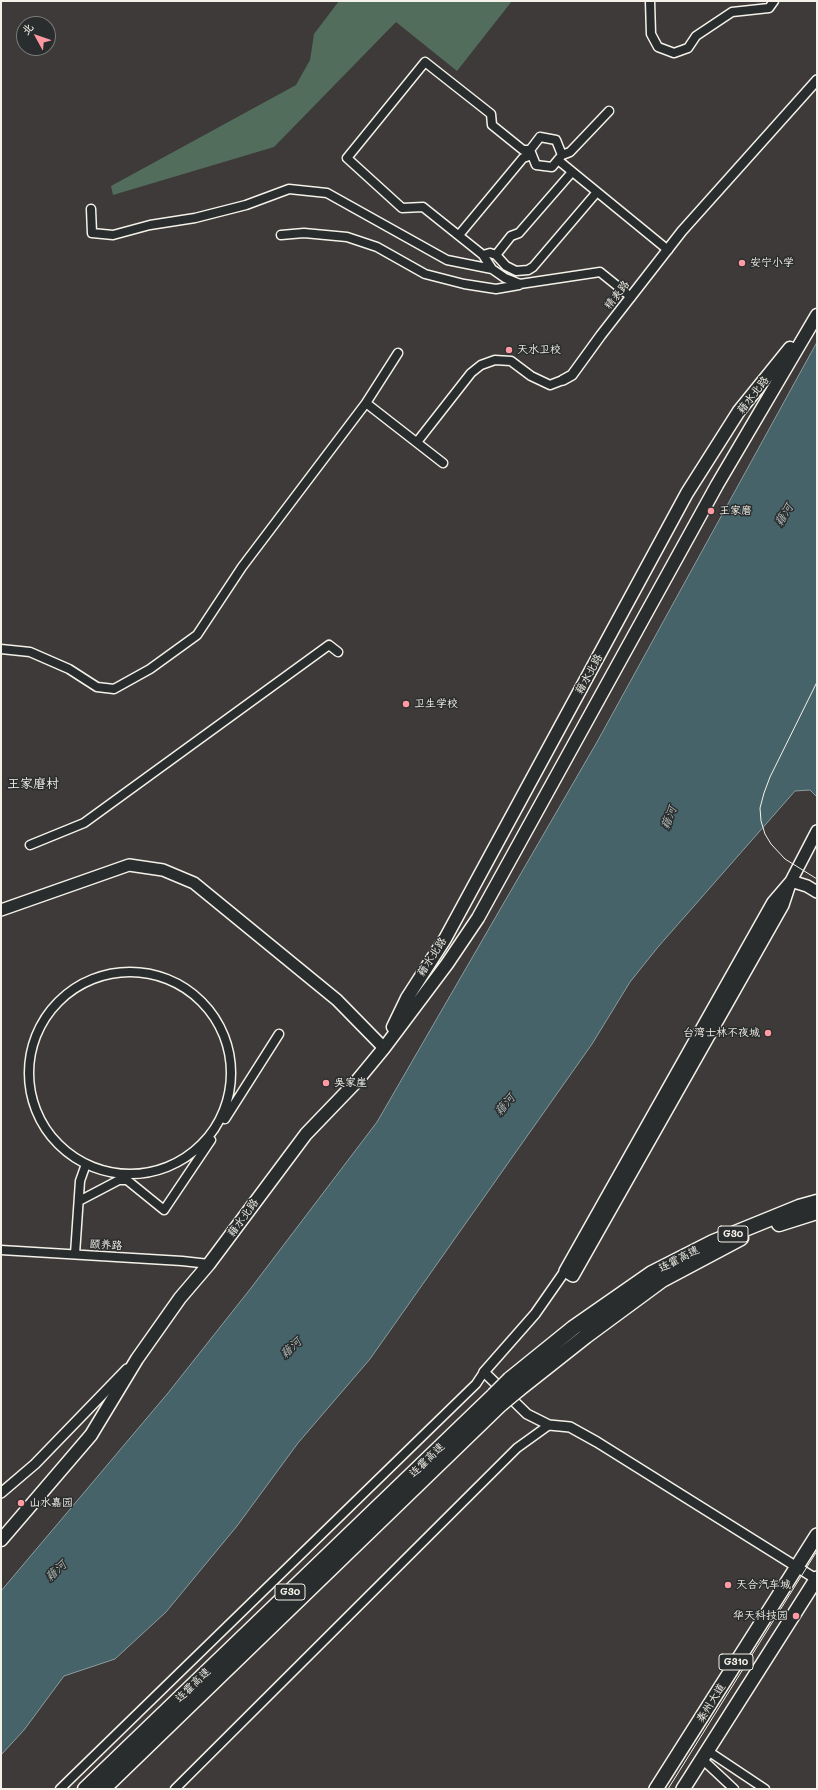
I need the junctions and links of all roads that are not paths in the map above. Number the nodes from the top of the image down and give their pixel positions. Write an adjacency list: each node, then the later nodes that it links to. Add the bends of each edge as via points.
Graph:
1 (650, 1): 2 (street, via 651,34 658,47 674,53 688,48 696,36 732,12 769,8)
2 (774, 1)
3 (817, 80): 12 (street, 精表路)
4 (609, 111): 6 (street, via 570,152)
5 (531, 153): 6 (street, via 536,165 552,168); 6 (street, via 540,137 556,140); 11 (street, via 523,158); 11 (street, via 523,150 492,125 491,114 425,62 347,158 402,208 423,207)
6 (560, 158): 7 (street)
7 (572, 172): 8 (street); 14 (street, via 519,233 511,236)
8 (597, 192): 12 (street); 14 (street, via 533,267 516,271)
9 (92, 209): 15 (street, via 92,232 113,235 246,205 289,189 327,193 447,260)
10 (281, 235): 16 (street, via 304,233 347,237 376,247 426,274 496,289)
11 (459, 235): 13 (street)
12 (668, 250): 17 (street, 精表路)
13 (483, 255): 14 (street, via 490,252); 15 (street)
14 (496, 256)
15 (492, 269): 16 (street)
16 (520, 284): 17 (street, via 600,272)
17 (631, 297): 20 (street, 精表路, via 572,375)
18 (817, 314): 32 (main road, 藉水北路, via 717,485 478,918); 32 (main road, 藉水北路, via 739,411 687,493 445,939 406,998)
19 (398, 353): 21 (street)
20 (563, 380): 22 (street, 精表路, via 550,385 531,376 511,360 495,360 480,365 471,372)
21 (366, 402): 22 (street); 24 (street, via 242,567 197,635 150,669 114,689 97,686 69,669 30,652)
22 (417, 442): 23 (street)
23 (443, 463)
24 (1, 649)
25 (338, 652): 27 (street, via 329,645 84,823)
26 (817, 831): 28 (main road)
27 (30, 845)
28 (791, 880): 29 (main road); 40 (main road, via 783,905 573,1276)
29 (817, 892)
30 (1, 910): 32 (main road, via 129,865 163,870 194,883 337,1000)
31 (279, 1034): 34 (street, via 164,1210 127,1180 119,1180)
32 (384, 1048): 39 (main road, 藉水北路, via 356,1082 306,1134)
33 (86, 1164): 33 (street, via 123,1174 145,1173 166,1167 186,1157 203,1143 221,1116 229,1095 231,1073 226,1041 218,1021 211,1012 196,996 178,983 158,975 137,971 99,976 65,995 50,1011 39,1029 29,1061 29,1083 34,1104 43,1124 56,1142); 34 (street, via 80,1181)
34 (79, 1201): 38 (street)
35 (817, 1202): 41 (highway, 连霍高速 / G30, via 798,1207 713,1242)
36 (817, 1212): 41 (highway, 连霍高速 / G30, via 749,1234)
37 (1, 1250): 38 (street, 颐养路)
38 (75, 1254): 39 (street, 颐养路)
39 (209, 1264): 42 (main road, 藉水北路)
40 (565, 1271): 44 (street, via 535,1314)
41 (657, 1276): 45 (highway, 连霍高速 / G30, bridge, via 586,1336 515,1384)
42 (180, 1298): 43 (main road, 藉水北路); 50 (main road, 藉水北路, via 96,1441)
43 (137, 1359): 47 (street, via 35,1464); 49 (main road, 藉水北路, via 91,1436)
44 (484, 1372): 46 (street, via 527,1414); 54 (street, via 470,1390)
45 (498, 1400): 55 (highway, 连霍高速 / G30); 56 (highway, 连霍高速 / G30)
46 (548, 1425): 51 (street, via 570,1428 597,1442); 57 (street, via 517,1448)
47 (1, 1493)
48 (817, 1536): 51 (highway, 秦州大道 / G310)
49 (1, 1540)
50 (1, 1548)
51 (796, 1566): 52 (street); 58 (highway, 秦州大道 / G310)
52 (816, 1578): 53 (highway, 秦州大道 / G310)
53 (705, 1755): 59 (highway, 秦州大道 / G310); 60 (street); 61 (street)
54 (60, 1789)
55 (85, 1789)
56 (103, 1789)
57 (175, 1789)
58 (656, 1789)
59 (684, 1789)
60 (734, 1789)
61 (765, 1789)

